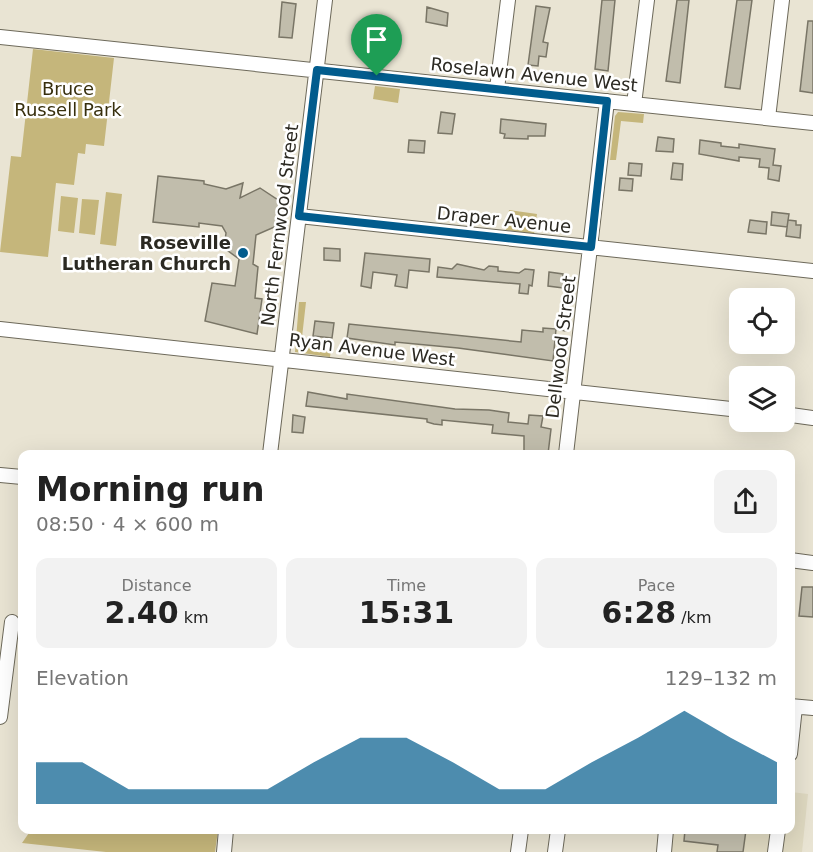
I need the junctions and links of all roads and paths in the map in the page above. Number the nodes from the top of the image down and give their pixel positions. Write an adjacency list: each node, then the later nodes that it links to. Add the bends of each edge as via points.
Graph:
1 (325, 0): 6 (street, North Fernwood Street)
2 (508, 0): 7 (street)
3 (647, 0): 9 (street)
4 (782, 0): 10 (street)
5 (0, 37): 6 (street, Roselawn Avenue West)
6 (317, 70): 7 (street, Roselawn Avenue West); 12 (street, North Fernwood Street)
7 (497, 89): 8 (street, Roselawn Avenue West)
8 (607, 101): 9 (street, Roselawn Avenue West); 13 (street, Dellwood Street)
9 (634, 104): 10 (street, Roselawn Avenue West)
10 (768, 118): 11 (street, Roselawn Avenue West)
11 (813, 123)
12 (299, 216): 13 (street, Draper Avenue); 16 (street, North Fernwood Street)
13 (591, 247): 14 (street, Draper Avenue); 17 (street, Dellwood Street)
14 (813, 271)
15 (0, 329): 16 (street, Ryan Avenue West)
16 (282, 357): 17 (street, Ryan Avenue West); 21 (street, North Fernwood Street)
17 (574, 392): 18 (street, Ryan Avenue West); 22 (street, Dellwood Street)
18 (729, 409)
19 (795, 416): 20 (street)
20 (813, 418)
21 (270, 450)
22 (567, 450)
23 (0, 475): 24 (street)
24 (18, 477)
25 (795, 561): 26 (street)
26 (813, 563)
27 (11, 622): 30 (street)
28 (795, 706): 29 (street)
29 (813, 708)
30 (0, 717)
31 (226, 834): 36 (street)
32 (520, 834): 37 (street)
33 (557, 834): 38 (street)
34 (666, 834): 39 (street)
35 (778, 834): 40 (street)
36 (224, 852)
37 (518, 852)
38 (555, 852)
39 (664, 852)
40 (776, 852)

